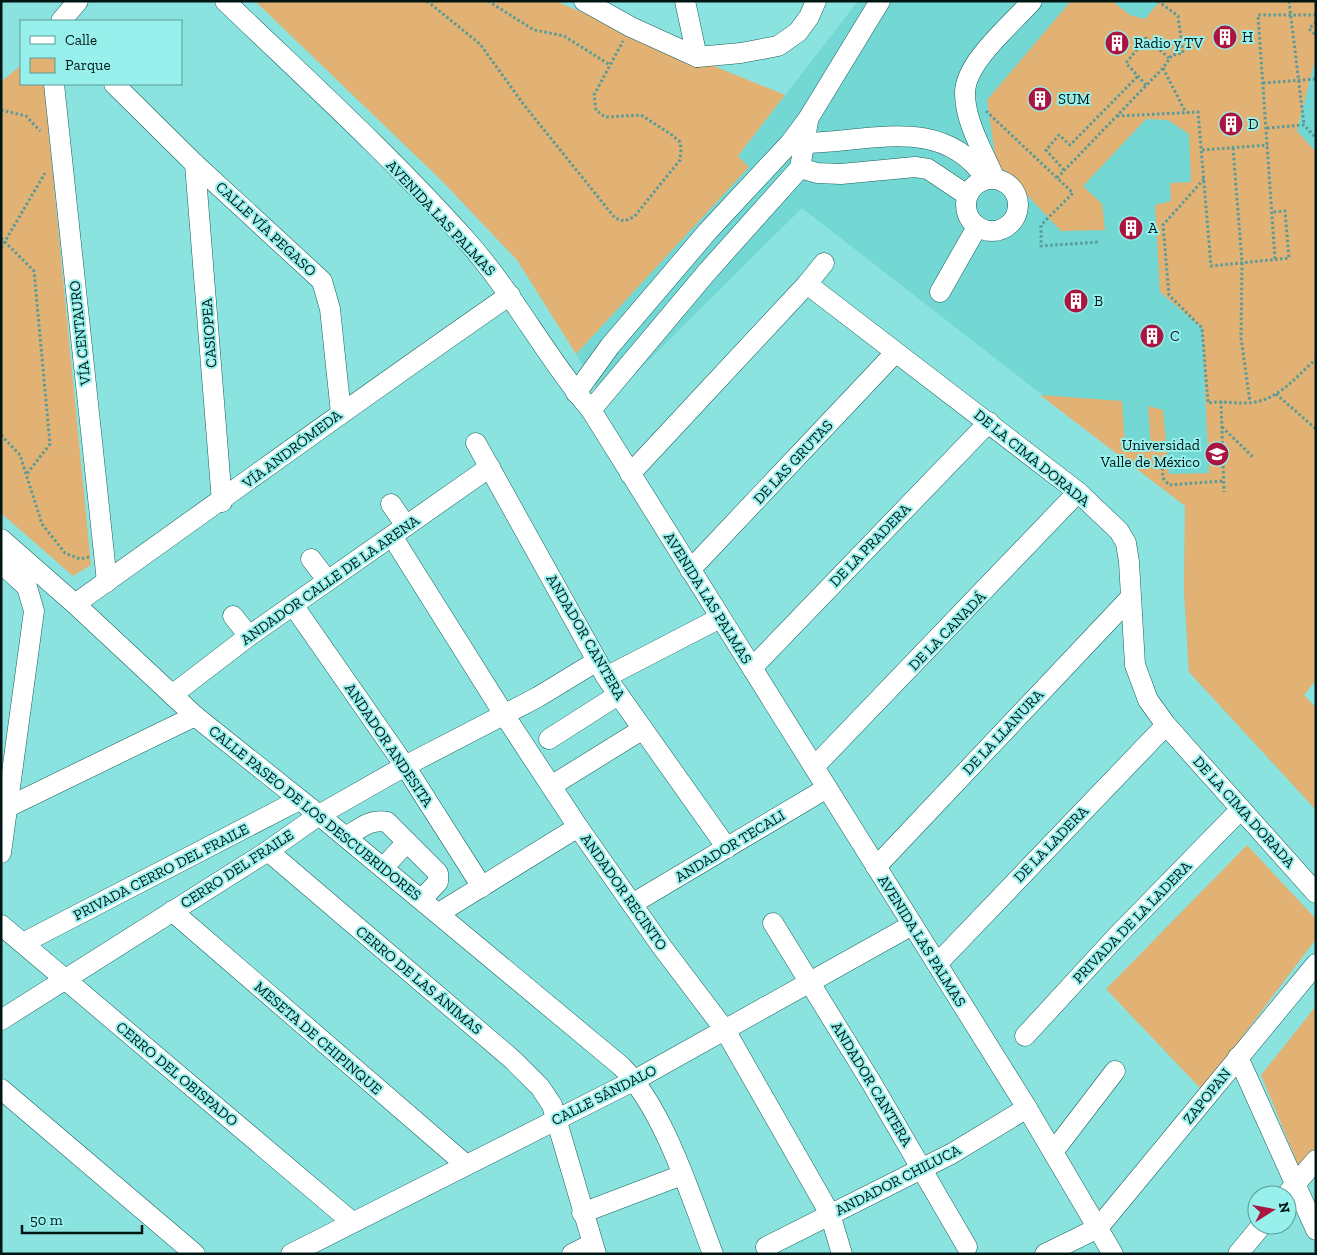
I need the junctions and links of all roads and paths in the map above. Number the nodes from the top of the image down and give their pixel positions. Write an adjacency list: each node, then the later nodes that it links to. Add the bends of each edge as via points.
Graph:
1 (78, 1): 14 (street)
2 (225, 1): 62 (street, AVENIDA LAS PALMAS, via 374,144 466,240)
3 (427, 1): 20 (path, via 480,44 524,105 615,218 624,221 634,216 658,191 680,160 681,150 680,142 641,114 605,117 596,110 594,95)
4 (488, 1): 20 (path, via 534,30 564,36)
5 (584, 1): 16 (street)
6 (685, 1): 18 (street)
7 (880, 1): 37 (street, via 808,118)
8 (1032, 1): 29 (street, via 976,63)
9 (1158, 1): 19 (path, via 1178,16 1183,53)
10 (1290, 1): 12 (path)
11 (810, 6): 18 (street, via 798,32 778,46)
12 (1290, 15): 13 (path); 24 (path); 25 (path, via 1258,15)
13 (1316, 15)
14 (62, 20)
15 (1316, 22): 17 (path, via 1309,29)
16 (631, 27): 18 (street); 20 (path)
17 (1316, 35)
18 (697, 57)
19 (1170, 58): 21 (path); 22 (path, via 1146,38 1126,62)
20 (610, 65)
21 (1163, 68): 28 (path); 31 (path)
22 (1138, 76): 28 (path); 44 (path, via 1070,145 1059,135 1046,150)
23 (1316, 78): 24 (path)
24 (1300, 80): 25 (path); 33 (path)
25 (1263, 83): 34 (path)
26 (54, 85): 35 (street, VÍA CENTAURO)
27 (115, 85): 41 (street, CALLE VÍA PEGASO)
28 (1146, 85): 32 (path)
29 (965, 92): 45 (path); 46 (street, via 972,126)
30 (1, 110): 35 (path, via 26,116 37,124 44,138)
31 (1186, 113): 32 (path); 40 (path, via 1198,112)
32 (1117, 116): 44 (path)
33 (1304, 125): 34 (path); 36 (path)
34 (1267, 128): 38 (path)
35 (58, 136): 43 (street, VÍA CENTAURO)
36 (1316, 138)
37 (797, 143): 42 (street); 46 (street, via 899,136 930,138 968,156); 48 (street)
38 (1268, 145): 39 (path); 51 (path)
39 (1233, 148): 40 (path); 58 (path)
40 (1202, 150): 47 (path)
41 (195, 164): 70 (street, CALLE VÍA PEGASO, via 322,281 330,309); 84 (street, CASIOPEA)
42 (800, 168): 49 (street, via 840,174 915,167 928,169); 50 (street)
43 (62, 169): 54 (path, via 46,171); 88 (street, VÍA CENTAURO)
44 (1064, 170): 45 (path)
45 (1057, 178): 55 (path, via 1073,193 1041,225 1041,246)
46 (991, 179): 49 (street, via 978,182); 52 (street, via 1010,186 1016,193 1018,210 1010,225 994,232)
47 (1204, 179): 58 (path, via 1211,266); 67 (path, via 1162,225 1169,295 1202,328 1208,403)
48 (748, 190): 50 (street); 65 (street, via 708,231 610,346)
49 (967, 196): 52 (street, via 967,213)
50 (765, 207): 69 (street)
51 (1272, 212): 57 (path); 57 (path, via 1285,210 1289,258)
52 (977, 227): 61 (street)
53 (1, 238): 54 (path)
54 (5, 242): 56 (path); 80 (path, via 34,271 48,416 50,444)
55 (1099, 242)
56 (1, 248)
57 (1275, 259): 58 (path)
58 (1242, 262): 68 (path, via 1241,338)
59 (824, 263): 60 (street)
60 (807, 284): 63 (street, DE LA CIMA DORADA); 79 (street)
61 (940, 292)
62 (510, 295): 65 (street, AVENIDA LAS PALMAS); 70 (street, VÍA ANDRÓMEDA)
63 (895, 353): 71 (street, DE LA CIMA DORADA); 91 (street, DE LAS GRUTAS)
64 (1316, 359): 66 (path)
65 (576, 393): 69 (street, AVENIDA LAS PALMAS)
66 (1276, 394): 68 (path); 73 (path)
67 (1221, 401): 68 (path); 72 (path)
68 (1250, 402)
69 (591, 410): 79 (street, AVENIDA LAS PALMAS)
70 (341, 412): 84 (street, VÍA ANDRÓMEDA)
71 (989, 422): 82 (street, DE LA CIMA DORADA); 100 (street, DE LA PRADERA)
72 (1222, 426): 76 (path); 81 (path)
73 (1316, 429)
74 (1, 435): 80 (path, via 20,455)
75 (476, 443): 78 (street, ANDADOR CANTERA)
76 (1253, 458)
77 (1162, 463): 81 (path, via 1163,478 1169,485)
78 (490, 467): 86 (street, ANDADOR CALLE DE LA ARENA); 101 (street, ANDADOR CANTERA)
79 (630, 474): 91 (street, AVENIDA LAS PALMAS)
80 (26, 475): 88 (path, via 42,524 65,553 80,559)
81 (1223, 480): 83 (path)
82 (1078, 492): 94 (street, DE LA CIMA DORADA, via 1119,531 1126,544); 110 (street, DE LA CANADÁ)
83 (1224, 492)
84 (222, 502): 93 (street, VÍA ANDRÓMEDA)
85 (391, 504): 86 (street, ANDADOR RECINTO)
86 (399, 531): 92 (street, ANDADOR CALLE DE LA ARENA); 105 (street, ANDADOR RECINTO)
87 (1, 539): 95 (street, CALLE PASEO DE LOS DESCUBRIDORES)
88 (105, 555): 93 (street, VÍA CENTAURO)
89 (312, 559): 92 (street)
90 (1, 563): 114 (street, via 27,587 34,611)
91 (690, 570): 98 (street, AVENIDA LAS PALMAS)
92 (327, 580): 96 (street, ANDADOR CALLE DE LA ARENA)
93 (107, 582): 95 (street, VÍA ANDRÓMEDA)
94 (1130, 598): 106 (street, DE LA CIMA DORADA, via 1135,665 1148,700); 123 (street, DE LA LLANURA)
95 (75, 604): 102 (street, CALLE PASEO DE LOS DESCUBRIDORES)
96 (293, 605): 99 (street, ANDADOR CALLE DE LA ARENA); 109 (street, ANDADOR ANDESITA)
97 (233, 616): 99 (street)
98 (720, 618): 100 (street, AVENIDA LAS PALMAS); 101 (street)
99 (249, 636): 102 (street, ANDADOR CALLE DE LA ARENA)
100 (752, 668): 110 (street, AVENIDA LAS PALMAS)
101 (602, 669): 103 (street, ANDADOR CANTERA); 105 (street, CERRO DEL FRAILE)
102 (172, 695): 104 (street, CALLE PASEO DE LOS DESCUBRIDORES)
103 (618, 695): 107 (street, ANDADOR CANTERA); 108 (street)
104 (194, 716): 113 (street, CALLE PASEO DE LOS DESCUBRIDORES); 114 (street)
105 (505, 716): 109 (street, CERRO DEL FRAILE); 111 (street, ANDADOR RECINTO)
106 (1166, 725): 115 (street, DE LA CIMA DORADA); 135 (street, DE LA LADERA)
107 (643, 729): 111 (street); 120 (street, ANDADOR CANTERA)
108 (549, 739)
109 (405, 766): 116 (street, CERRO DEL FRAILE); 125 (street, ANDADOR ANDESITA)
110 (814, 767): 112 (street, AVENIDA LAS PALMAS)
111 (551, 786): 117 (street, ANDADOR RECINTO)
112 (827, 788): 120 (street, ANDADOR TECALI); 123 (street, AVENIDA LAS PALMAS)
113 (299, 800): 116 (street, CALLE PASEO DE LOS DESCUBRIDORES); 134 (street, PRIVADA CERRO DEL FRAILE)
114 (6, 808): 122 (street)
115 (1241, 809): 126 (street, DE LA CIMA DORADA); 141 (street, PRIVADA DE LA LADERA)
116 (320, 815): 118 (street, CALLE PASEO DE LOS DESCUBRIDORES); 121 (street, CERRO DEL FRAILE)
117 (578, 827): 125 (street); 128 (street, ANDADOR RECINTO)
118 (346, 837): 119 (street, via 378,820 386,822); 124 (street, CALLE PASEO DE LOS DESCUBRIDORES)
119 (407, 842): 124 (street); 127 (street, via 438,873 438,882)
120 (727, 848): 128 (street, ANDADOR TECALI)
121 (268, 851): 129 (street, CERRO DEL FRAILE); 147 (street, CERRO DE LAS ÁNIMAS, via 527,1073 552,1105)
122 (1, 853)
123 (876, 867): 133 (street, AVENIDA LAS PALMAS)
124 (383, 868): 127 (street, CALLE PASEO DE LOS DESCUBRIDORES)
125 (482, 887): 130 (street)
126 (1316, 893)
127 (422, 899): 130 (street, CALLE PASEO DE LOS DESCUBRIDORES)
128 (632, 904): 140 (street, ANDADOR RECINTO)
129 (172, 911): 137 (street, CERRO DEL FRAILE); 150 (street, MESETA DE CHIPINQUE)
130 (439, 914): 144 (street, CALLE PASEO DE LOS DESCUBRIDORES)
131 (773, 923): 138 (street, ANDADOR CANTERA)
132 (1, 925): 134 (street, CERRO DEL OBISPADO)
133 (912, 925): 135 (street, AVENIDA LAS PALMAS); 138 (street, CALLE SÁNDALO)
134 (22, 943): 137 (street, CERRO DEL OBISPADO)
135 (937, 964): 146 (street, AVENIDA LAS PALMAS)
136 (1316, 964): 142 (street, ZAPOPAN)
137 (65, 980): 139 (street, CERRO DEL FRAILE); 158 (street, CERRO DEL OBISPADO)
138 (810, 983): 140 (street, CALLE SÁNDALO); 151 (street, ANDADOR CANTERA)
139 (1, 1020)
140 (725, 1030): 144 (street, CALLE SÁNDALO); 157 (street, ANDADOR RECINTO)
141 (1025, 1036)
142 (1238, 1057): 153 (street); 159 (street, ZAPOPAN)
143 (1115, 1071): 148 (street)
144 (635, 1080): 147 (street, CALLE SÁNDALO); 152 (street, CALLE PASEO DE LOS DESCUBRIDORES, via 655,1114)
145 (1, 1088): 165 (street)
146 (1027, 1108): 148 (street, AVENIDA LAS PALMAS); 151 (street, ANDADOR CHILUCA)
147 (556, 1120): 150 (street, CALLE SÁNDALO); 156 (street, CERRO DE LAS ÁNIMAS)
148 (1053, 1152): 159 (street, AVENIDA LAS PALMAS)
149 (1316, 1160): 154 (street)
150 (465, 1164): 158 (street, CALLE SÁNDALO)
151 (922, 1167): 157 (street, ANDADOR CHILUCA); 162 (street, ANDADOR CANTERA)
152 (682, 1175): 156 (street); 168 (street, CALLE PASEO DE LOS DESCUBRIDORES)
153 (1289, 1185)
154 (1295, 1185)
155 (1297, 1200): 160 (street)
156 (582, 1213): 164 (street, CERRO DE LAS ÁNIMAS)
157 (830, 1214): 163 (street, ANDADOR CHILUCA); 169 (street, ANDADOR RECINTO)
158 (352, 1222): 166 (street, CALLE SÁNDALO)
159 (1098, 1228): 170 (street); 171 (street, AVENIDA LAS PALMAS)
160 (1316, 1230)
161 (1254, 1235): 172 (street)
162 (967, 1246)
163 (766, 1247)
164 (594, 1249): 167 (street)
165 (195, 1254)
166 (290, 1254)
167 (572, 1254)
168 (713, 1254)
169 (842, 1254)
170 (1044, 1254)
171 (1113, 1254)
172 (1238, 1254)

